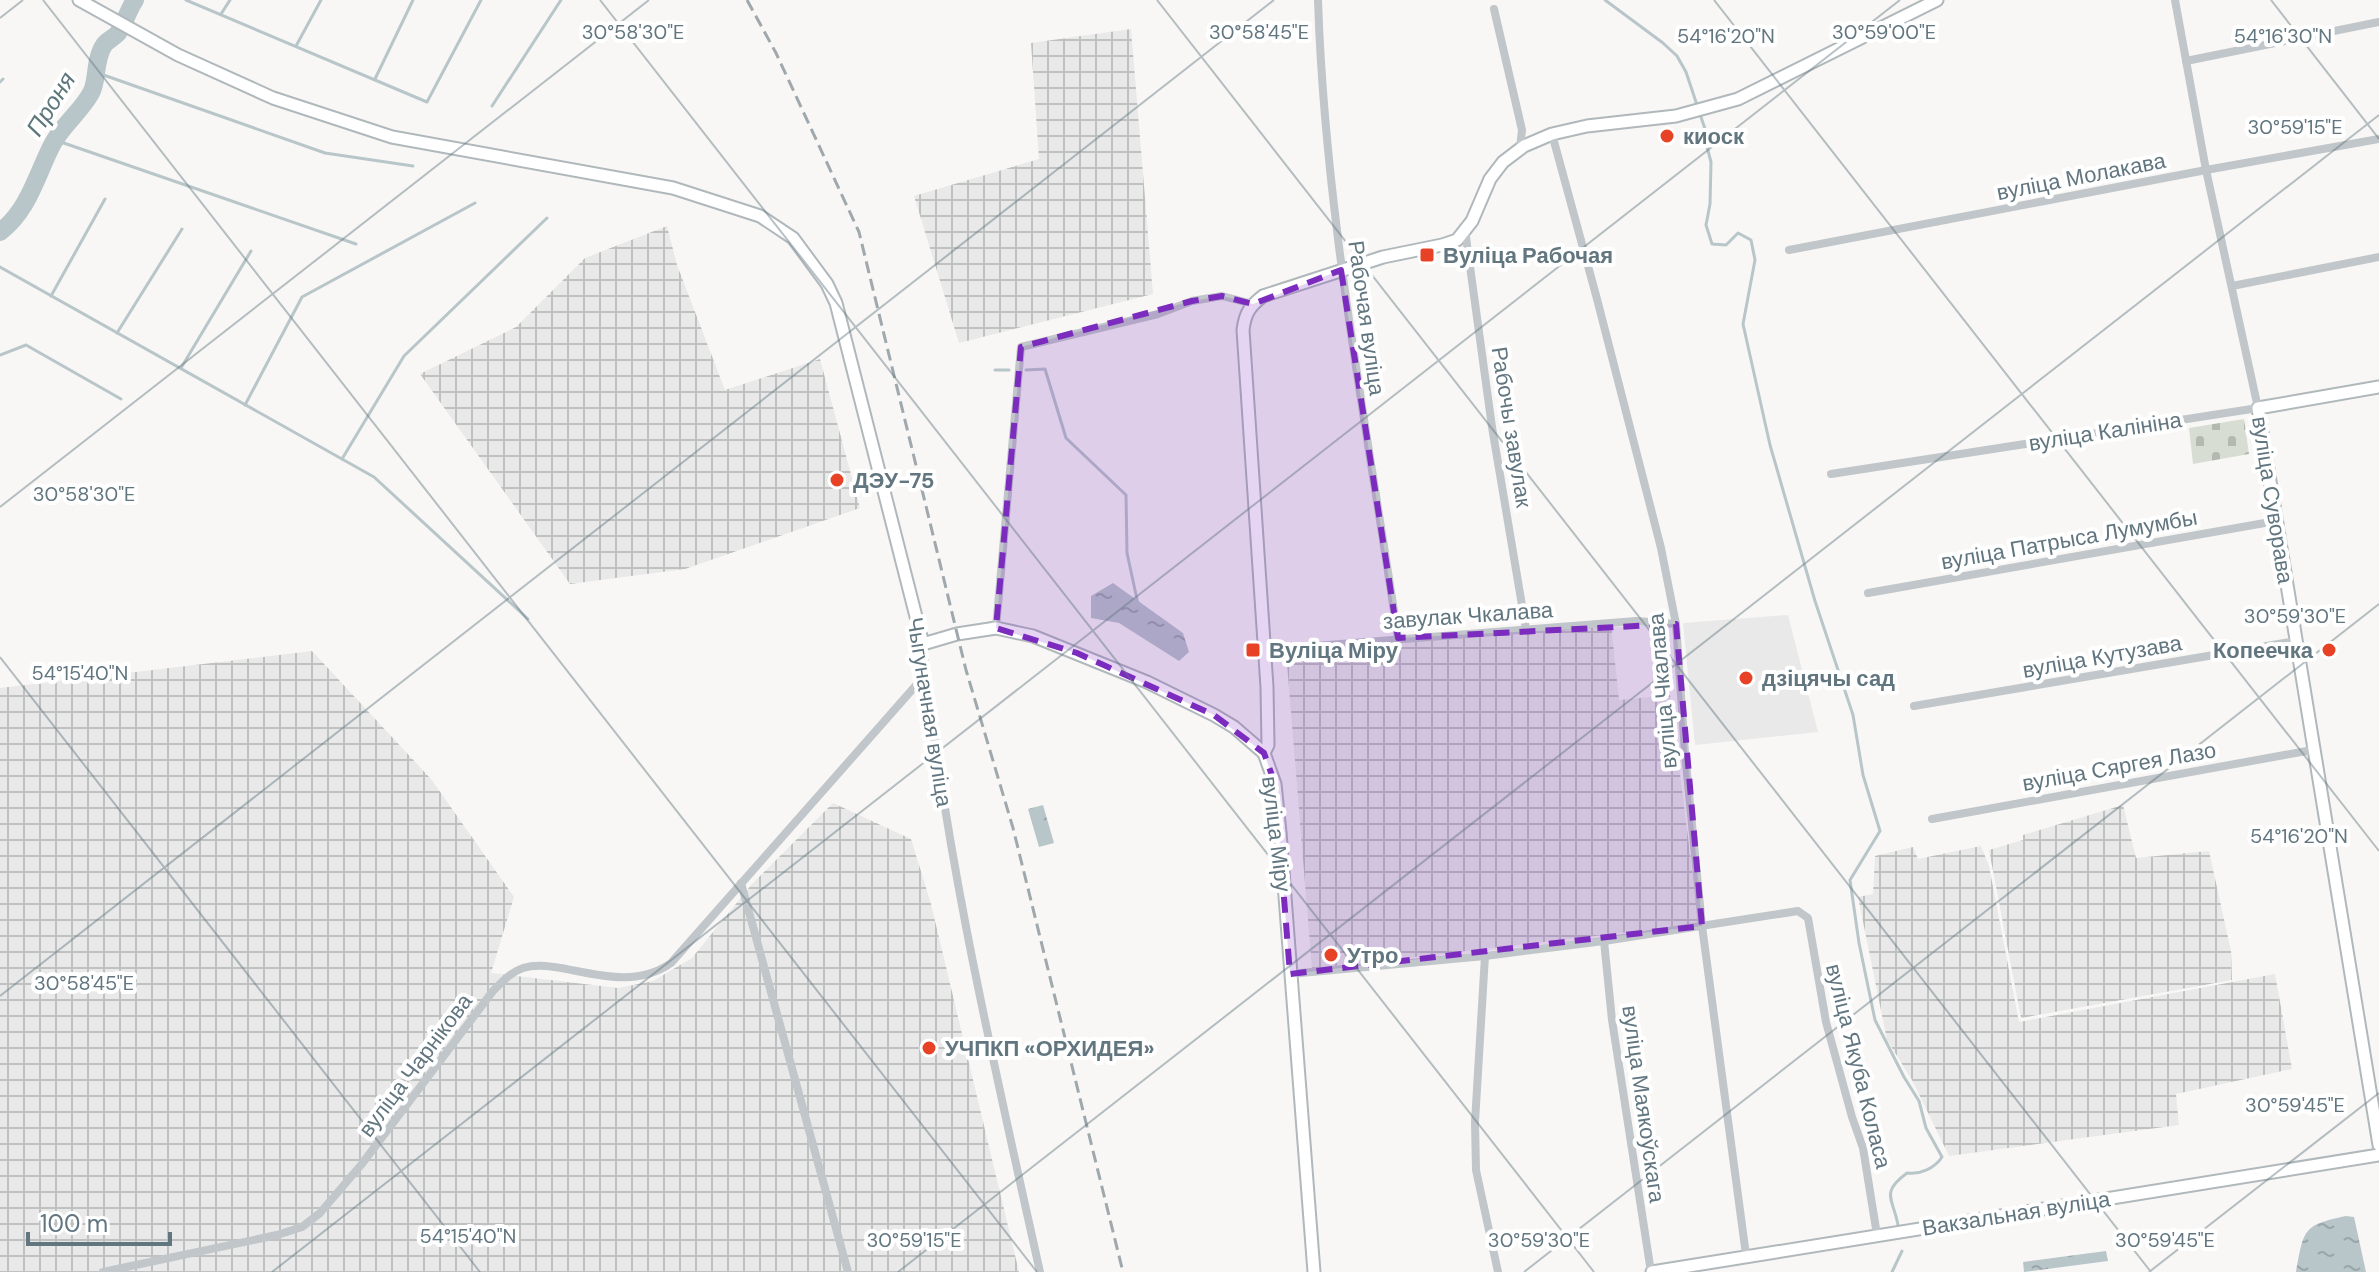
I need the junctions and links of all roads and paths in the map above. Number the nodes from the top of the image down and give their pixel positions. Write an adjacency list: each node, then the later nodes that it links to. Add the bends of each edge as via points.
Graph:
1 (79, 0): 28 (street, Чыгуначная вуліца, via 178,55 273,98 392,137 673,188 760,216 793,238 836,303)
2 (1318, 0): 15 (street, Рабочая вуліца)
3 (2175, 0): 7 (street, вуліца Суворава)
4 (1930, 1): 8 (street, via 1738,99 1676,116)
5 (1494, 9): 10 (street, via 1522,130)
6 (2379, 22): 7 (street)
7 (2186, 61): 11 (street, вуліца Суворава)
8 (1552, 134): 10 (street); 23 (street, вуліца Чкалава, via 1661,548)
9 (2379, 139): 11 (street, вуліца Молакава)
10 (1520, 148): 12 (street, via 1490,179)
11 (2206, 170): 13 (street, вуліца Молакава); 16 (street, вуліца Суворава)
12 (1465, 230): 15 (street, via 1457,240 1442,245); 25 (street, Рабочы завулак)
13 (1789, 250)
14 (2379, 257): 16 (street)
15 (1341, 270): 17 (street); 26 (street, Рабочая вуліца)
16 (2232, 286): 19 (street, вуліца Суворава)
17 (1253, 304): 24 (street, via 1222,296 1192,301 1021,347); 29 (street, вуліца Міру, via 1243,330)
18 (2379, 387): 19 (street, вуліца Калініна)
19 (2258, 408): 20 (street, вуліца Калініна); 21 (street, вуліца Суворава)
20 (1831, 474)
21 (2276, 521): 22 (street, вуліца Патрыса Лумумбы); 27 (street, вуліца Суворава)
22 (1868, 593)
23 (1676, 624): 25 (street, завулак Чкалава, via 1636,621); 36 (street, вуліца Чкалава)
24 (996, 628): 28 (street); 33 (street, via 1033,636 1147,682 1234,727)
25 (1526, 629): 26 (street, завулак Чкалава)
26 (1398, 638): 29 (street, завулак Чкалава)
27 (2296, 641): 31 (street, вуліца Кутузава); 32 (street, вуліца Суворава)
28 (923, 644): 30 (street, Чыгуначная вуліца)
29 (1263, 650): 33 (street, вуліца Міру, via 1268,745)
30 (926, 674): 35 (street, вуліца Чарнікова); 46 (street, Чыгуначная вуліца, via 965,927)
31 (1914, 706)
32 (2312, 750): 34 (street, вуліца Сяргея Лазо); 40 (street, вуліца Суворава)
33 (1264, 753): 39 (street, вуліца Міру, via 1275,784)
34 (1932, 819)
35 (741, 883): 44 (street, вуліца Чарнікова, via 658,972 622,978 541,965 507,978 361,1165 302,1227); 45 (street)
36 (1702, 926): 37 (street, вуліца Якуба Коласа); 42 (street, вуліца Якуба Коласа, via 1798,911 1808,918 1826,1022 1863,1148); 43 (street, вуліца Чкалава)
37 (1604, 941): 38 (street, вуліца Якуба Коласа); 49 (street, вуліца Маякоўскага)
38 (1485, 956): 39 (street, вуліца Якуба Коласа); 48 (street, via 1476,1170)
39 (1290, 974): 47 (street, вуліца Міру)
40 (2379, 1145)
41 (2379, 1155): 42 (street, Вакзальная вуліца)
42 (1877, 1235): 43 (street, Вакзальная вуліца)
43 (1746, 1255): 49 (street, Вакзальная вуліца)
44 (103, 1272)
45 (848, 1272)
46 (1040, 1272)
47 (1314, 1272)
48 (1498, 1272)
49 (1652, 1272)

